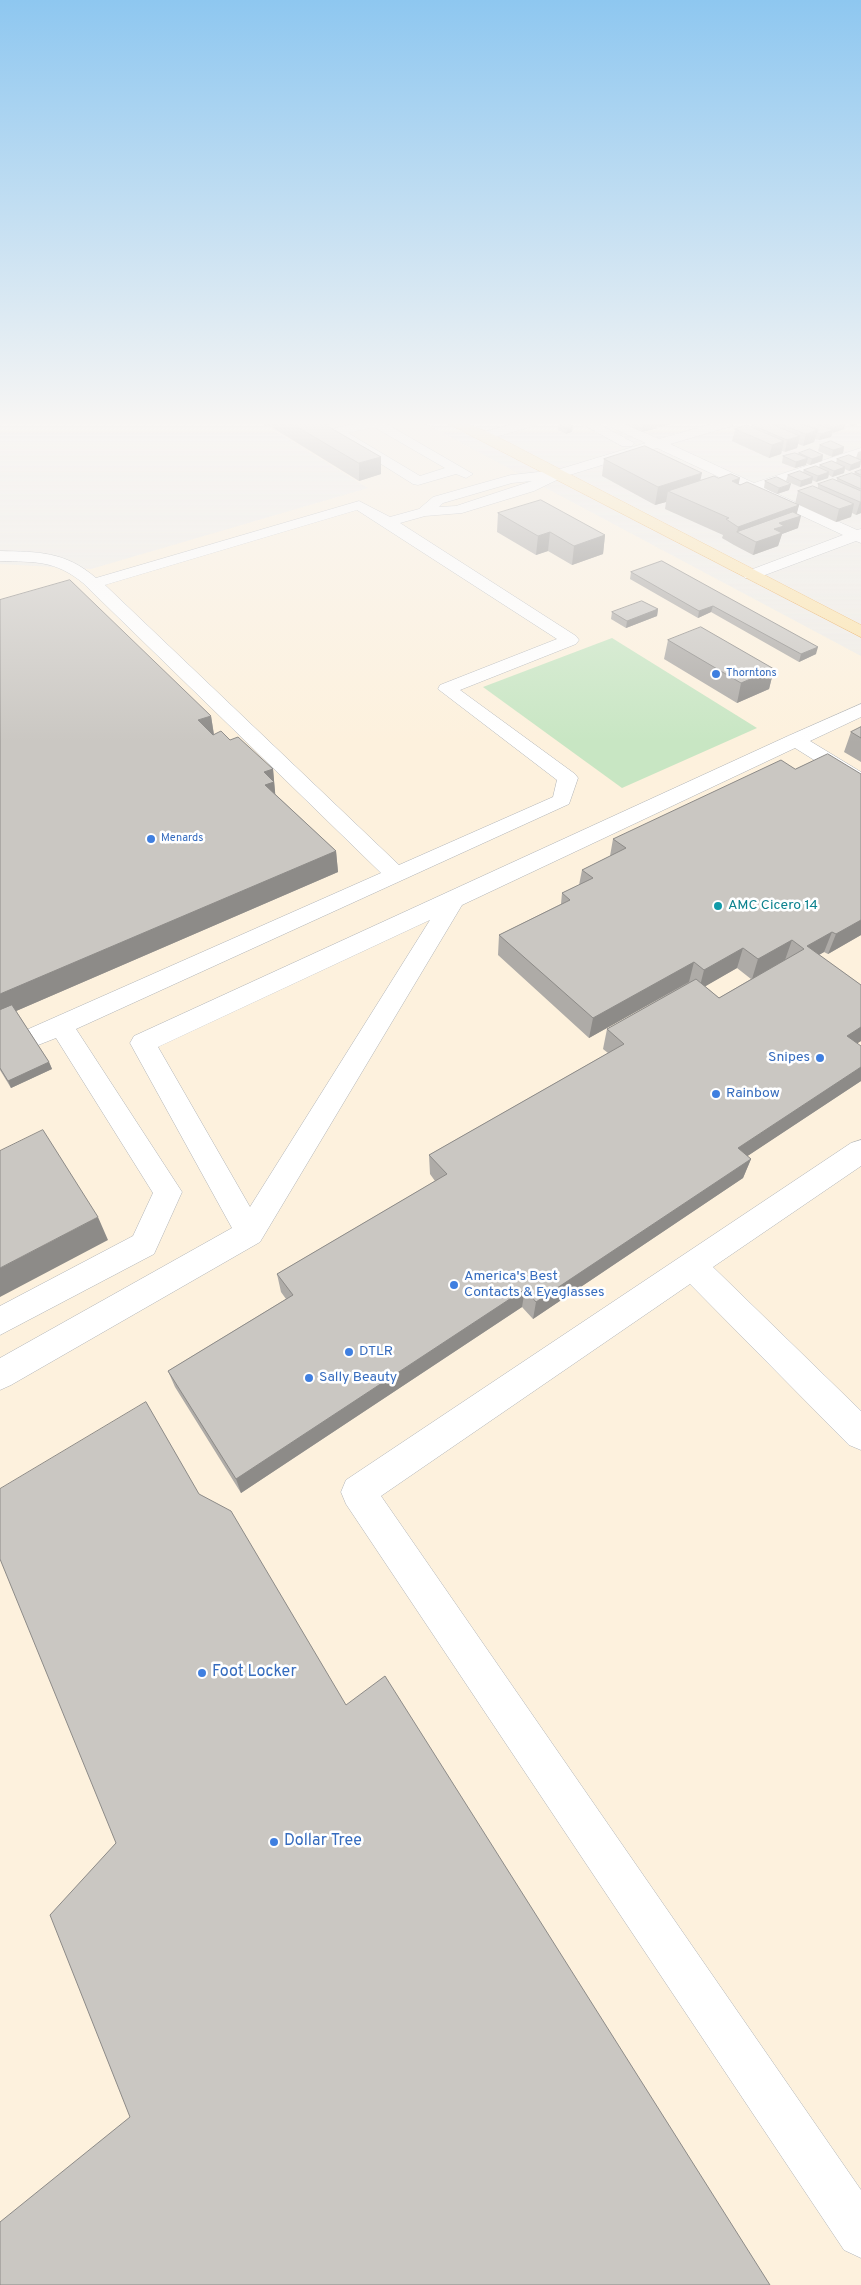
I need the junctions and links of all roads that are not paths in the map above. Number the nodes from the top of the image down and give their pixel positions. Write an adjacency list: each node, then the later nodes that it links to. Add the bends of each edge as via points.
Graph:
1 (276, 530): 8 (street)
2 (400, 530): 13 (street, via 577,644 447,689 568,778 562,800)
3 (664, 530): 7 (main road)
4 (845, 530): 5 (street)
5 (859, 536): 7 (street)
6 (0, 556): 8 (street, via 61,562)
7 (751, 575): 9 (main road)
8 (92, 584): 13 (street)
9 (861, 632)
10 (861, 710): 11 (street)
11 (794, 740): 12 (street); 14 (street)
12 (861, 781)
13 (396, 875): 18 (street, via 41,1034 168,1192 144,1245)
14 (454, 900): 16 (street); 16 (street, via 143,1043)
15 (861, 1150): 17 (street)
16 (250, 1234): 19 (street)
17 (691, 1265): 20 (street); 21 (street, via 358,1492)
18 (0, 1320)
19 (0, 1375)
20 (861, 1434)
21 (861, 2234)

